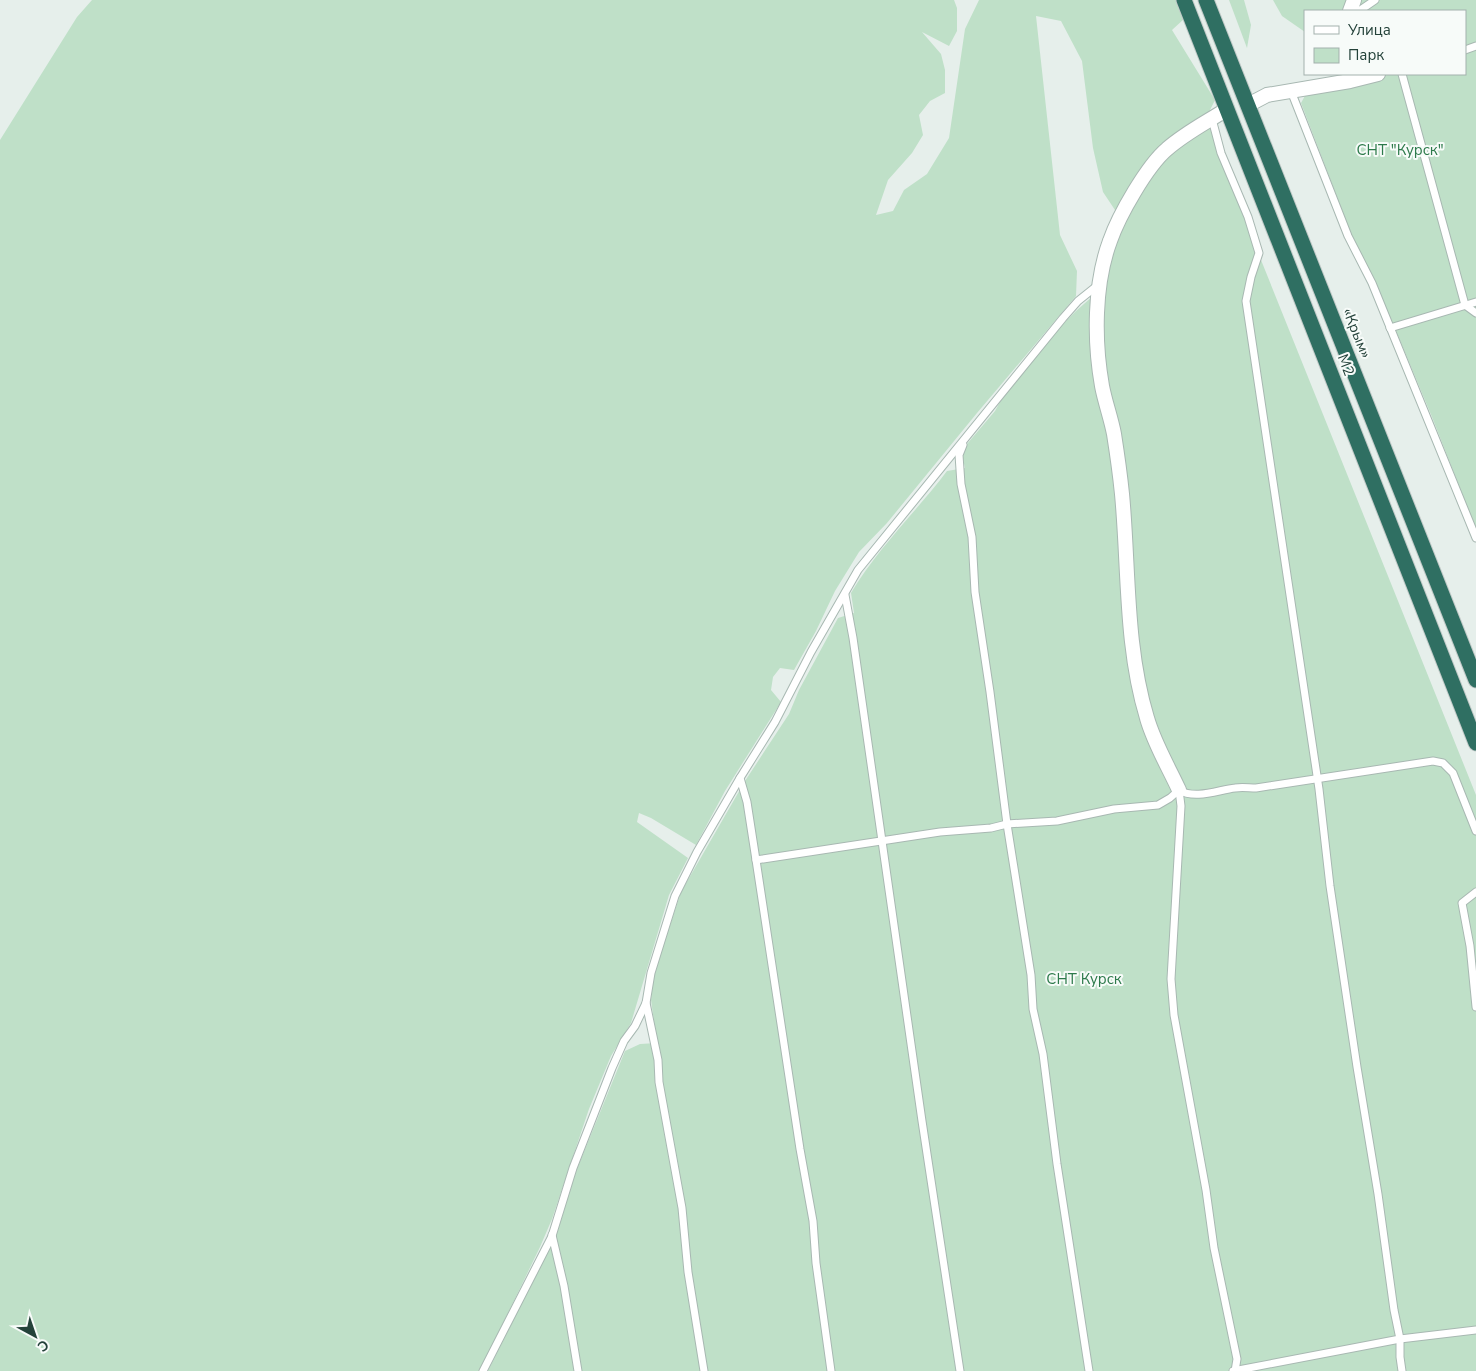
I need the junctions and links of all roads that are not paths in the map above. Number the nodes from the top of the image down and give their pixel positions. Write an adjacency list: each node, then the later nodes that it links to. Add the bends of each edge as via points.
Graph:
1 (1184, 0): 10 (highway, М2)
2 (1206, 0): 9 (highway, «Крым»)
3 (1375, 0): 4 (lane)
4 (1360, 10)
5 (1314, 75): 8 (street)
6 (1374, 75): 8 (street)
7 (1402, 75): 14 (lane)
8 (1295, 90): 9 (street, via 1267,95); 16 (lane, via 1348,236)
9 (1248, 105): 20 (highway, «Крым»)
10 (1227, 109): 11 (street); 21 (highway, М2)
11 (1212, 119): 12 (street, via 1168,148 1154,162 1124,210 1110,240); 23 (lane, via 1221,153 1248,217 1259,253 1246,301)
12 (1098, 286): 17 (lane, via 1078,301); 24 (street, via 1097,329 1102,385 1114,434 1122,492 1136,673 1146,718)
13 (1476, 302): 14 (lane)
14 (1465, 305): 15 (lane); 16 (lane)
15 (1476, 313)
16 (1390, 328): 18 (lane)
17 (965, 438): 19 (lane, via 858,570); 25 (lane, via 958,455 961,484 972,537 975,592)
18 (1476, 538)
19 (844, 595): 22 (lane, via 775,722); 27 (lane)
20 (1476, 680)
21 (1476, 742)
22 (740, 778): 28 (lane); 30 (lane, via 675,896 651,973)
23 (1317, 778): 24 (lane, via 1200,794 1185,794); 26 (lane, via 1433,761 1443,763 1453,773); 34 (lane, via 1330,886)
24 (1180, 790): 25 (lane, via 1158,805 1114,809 1057,821); 41 (lane, via 1182,806 1171,979 1174,1015 1217,1266 1237,1359)
25 (1007, 824): 27 (lane); 40 (lane)
26 (1476, 830)
27 (882, 841): 28 (lane); 39 (lane)
28 (756, 860): 38 (lane, via 812,1221)
29 (1476, 892): 31 (lane, via 1462,903)
30 (646, 1003): 32 (lane, via 612,1068 573,1168); 37 (lane, via 682,1208 688,1272)
31 (1476, 1007)
32 (552, 1235): 35 (lane); 36 (lane)
33 (1476, 1330): 34 (lane)
34 (1400, 1339): 41 (lane); 42 (lane)
35 (483, 1371)
36 (578, 1371)
37 (704, 1371)
38 (830, 1371)
39 (960, 1371)
40 (1089, 1371)
41 (1235, 1371)
42 (1402, 1371)

